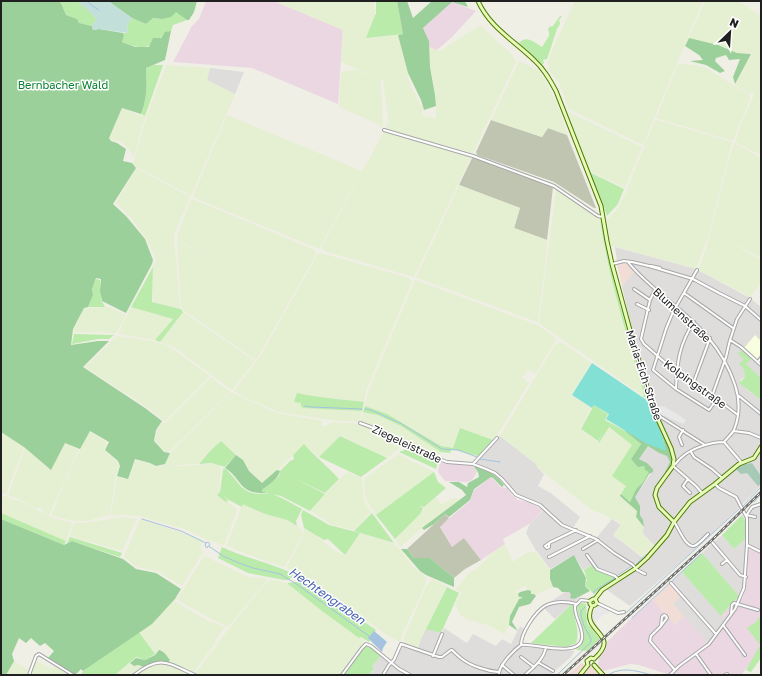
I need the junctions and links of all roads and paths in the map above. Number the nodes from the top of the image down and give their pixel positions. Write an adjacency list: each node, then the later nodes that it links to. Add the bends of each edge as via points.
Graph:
1 (478, 1): 3 (main road, Maria-Eich-Straße, via 495,26 543,70 556,91)
2 (384, 130): 3 (street, via 473,156 554,186)
3 (604, 218): 4 (main road, Maria-Eich-Straße)
4 (612, 262): 5 (street); 33 (main road, Maria-Eich-Straße)
5 (628, 262): 7 (street); 9 (street, Blumenstraße)
6 (697, 270): 7 (street)
7 (693, 279): 10 (street); 14 (street)
8 (634, 289): 12 (street)
9 (655, 290): 12 (street, Kolpingstraße); 15 (street, Blumenstraße)
10 (684, 293): 15 (street); 19 (street)
11 (750, 299): 14 (street)
12 (650, 300): 16 (street, Kolpingstraße)
13 (637, 304): 16 (street)
14 (745, 306): 17 (street); 19 (street)
15 (676, 307): 18 (street, Blumenstraße); 22 (street)
16 (649, 310): 22 (street, Kolpingstraße, via 641,340)
17 (761, 320)
18 (694, 322): 20 (street, Blumenstraße); 27 (street, via 682,343)
19 (733, 328): 21 (street)
20 (710, 338): 24 (street, Blumenstraße); 28 (street)
21 (730, 340): 24 (street); 25 (street)
22 (657, 356): 27 (street, Kolpingstraße); 29 (street, via 653,370)
23 (761, 358): 25 (street)
24 (724, 361): 30 (street, Blumenstraße); 31 (street)
25 (758, 362): 26 (street)
26 (761, 365)
27 (677, 373): 28 (street, Kolpingstraße); 29 (street)
28 (693, 384): 31 (street, Kolpingstraße)
29 (676, 389): 32 (street, via 709,410)
30 (738, 395): 34 (street); 35 (street, Blumenstraße)
31 (712, 396): 32 (street, Kolpingstraße)
32 (716, 399): 35 (street, Kolpingstraße)
33 (655, 413): 37 (street); 48 (main road, Maria-Eich-Straße, via 672,448)
34 (761, 414)
35 (738, 415): 38 (street, Blumenstraße)
36 (360, 423): 47 (street, Ziegeleistraße, via 438,459)
37 (683, 430): 42 (street, via 679,438); 43 (street)
38 (734, 431): 40 (street); 41 (street, Blumenstraße)
39 (497, 438): 47 (street)
40 (761, 438)
41 (724, 442): 43 (street); 46 (street)
42 (682, 445)
43 (706, 445): 45 (street)
44 (761, 447): 46 (main road, via 750,461)
45 (691, 452): 48 (street, via 680,458); 49 (street)
46 (741, 462): 49 (main road)
47 (473, 464): 58 (street, Ziegeleistraße, via 495,473 516,495 539,505 560,525)
48 (673, 466): 50 (street); 57 (main road, via 655,495 659,507)
49 (722, 478): 51 (main road)
50 (688, 479): 52 (street, via 683,486); 53 (street)
51 (715, 484): 53 (main road); 55 (street, via 736,497)
52 (690, 493)
53 (703, 493): 57 (main road, via 690,502)
54 (761, 504): 55 (street, via 752,507)
55 (746, 516): 56 (street); 64 (street)
56 (754, 517)
57 (674, 522): 59 (street, via 685,541 693,546); 71 (main road, via 661,543)
58 (576, 530): 60 (street, Ziegeleistraße); 63 (street)
59 (708, 534)
60 (590, 536): 61 (street, Ziegeleistraße); 68 (street)
61 (598, 540): 65 (street); 71 (street, Ziegeleistraße)
62 (712, 542): 69 (street)
63 (549, 543)
64 (747, 544): 66 (street); 73 (street)
65 (583, 549)
66 (761, 552)
67 (587, 555): 74 (street, via 598,570)
68 (549, 557)
69 (728, 560): 70 (street); 73 (street)
70 (722, 564)
71 (636, 568): 72 (street, Ziegeleistraße); 74 (main road)
72 (645, 574)
73 (746, 577): 80 (street)
74 (618, 579): 76 (main road, via 602,590)
75 (671, 583): 88 (street)
76 (595, 599): 77 (main road); 78 (main road)
77 (590, 601): 79 (street, via 581,600); 81 (main road)
78 (597, 603): 81 (main road); 83 (street, via 618,613)
79 (576, 604): 89 (street, via 564,602 544,607 530,622); 90 (street, via 575,612 582,638 579,645 566,649)
80 (738, 604): 82 (street); 84 (street); 84 (street, via 732,604)
81 (592, 606): 95 (main road, via 590,621 601,634 604,643 603,650)
82 (758, 610)
83 (624, 612)
84 (731, 615): 85 (street)
85 (723, 625): 88 (street); 92 (street)
86 (661, 626): 86 (street, via 667,619 666,615 662,617); 102 (street, via 651,636 650,641)
87 (442, 634): 93 (street)
88 (716, 634): 91 (street, via 707,646)
89 (521, 645): 90 (street); 98 (street)
90 (546, 646): 97 (street, via 546,652)
91 (696, 654): 102 (street); 118 (street)
92 (745, 655)
93 (434, 656): 96 (street, via 401,644); 104 (street, via 442,657 452,650 468,662)
94 (521, 657): 101 (street)
95 (594, 659): 99 (main road, via 588,659); 100 (main road)
96 (391, 662): 110 (street, via 366,644); 111 (street); 112 (street)
97 (539, 662): 101 (street); 103 (street)
98 (502, 665): 104 (street); 114 (street)
99 (588, 665): 100 (main road); 116 (main road)
100 (594, 665): 105 (main road)
101 (534, 667): 115 (street)
102 (675, 670): 117 (street)
103 (553, 671)
104 (498, 672): 113 (street)
105 (603, 674)
106 (29, 675): 107 (street, via 39,654)
107 (73, 675)
108 (134, 675): 109 (street, via 159,662)
109 (195, 675)
110 (342, 675)
111 (383, 675)
112 (410, 675)
113 (499, 675)
114 (514, 675)
115 (526, 675)
116 (580, 675)
117 (670, 675)
118 (711, 675)

